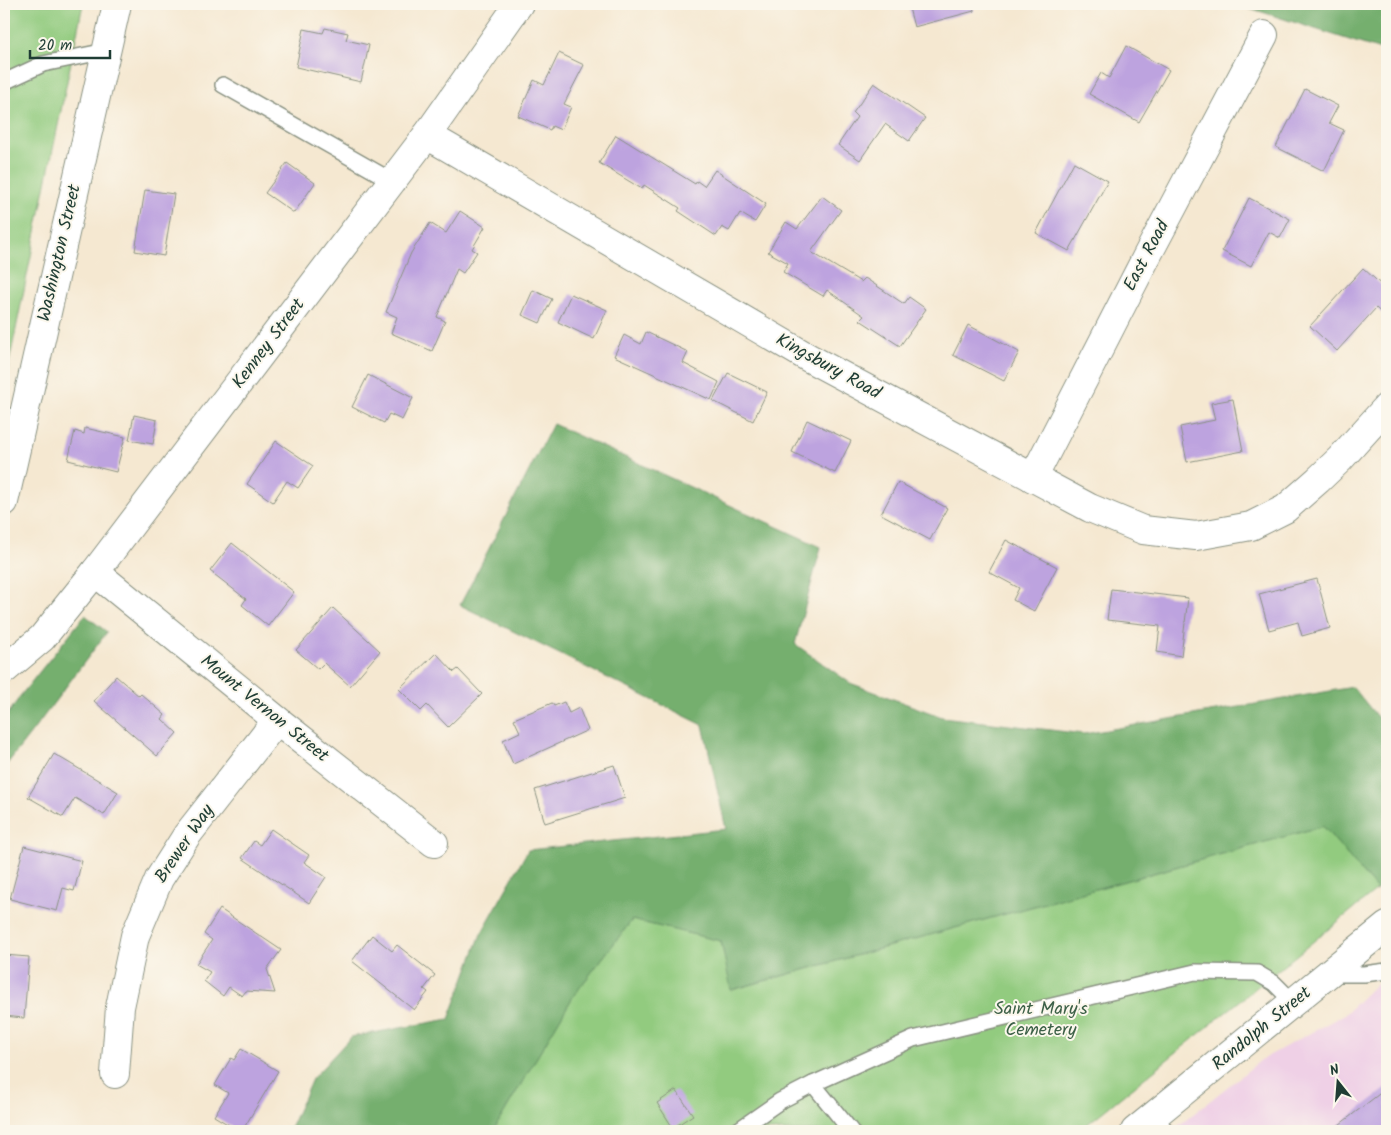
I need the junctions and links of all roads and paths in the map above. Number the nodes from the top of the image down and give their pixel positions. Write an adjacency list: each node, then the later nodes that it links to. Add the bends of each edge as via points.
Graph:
1 (117, 4): 4 (street, Washington Street)
2 (519, 4): 7 (street, Kenney Street)
3 (1264, 35): 10 (street, East Road)
4 (106, 51): 5 (lane, via 43,64); 11 (street, Washington Street)
5 (4, 82)
6 (223, 85): 8 (lane)
7 (427, 135): 8 (street, Kenney Street); 10 (street, Kingsbury Road, via 808,358)
8 (392, 181): 12 (street, Kenney Street)
9 (1387, 407): 10 (street, Kingsbury Road, via 1318,480 1285,509 1251,526 1196,536 1143,530 1090,508)
10 (1033, 478)
11 (4, 502)
12 (95, 572): 13 (street, Kenney Street, via 42,638); 14 (street, Mount Vernon Street)
13 (4, 670)
14 (277, 720): 15 (street, Mount Vernon Street); 20 (street, Brewer Way, via 187,835 159,879 135,936 120,1007)
15 (434, 843)
16 (1387, 926): 18 (street, Randolph Street)
17 (1387, 971): 18 (lane)
18 (1330, 974): 19 (street, Randolph Street)
19 (1294, 1003): 21 (lane, via 1274,983 1257,974 1195,972 913,1039); 22 (street, Randolph Street)
20 (115, 1074)
21 (813, 1084): 23 (lane, via 780,1101); 24 (lane)
22 (1152, 1126)
23 (737, 1131)
24 (851, 1131)

